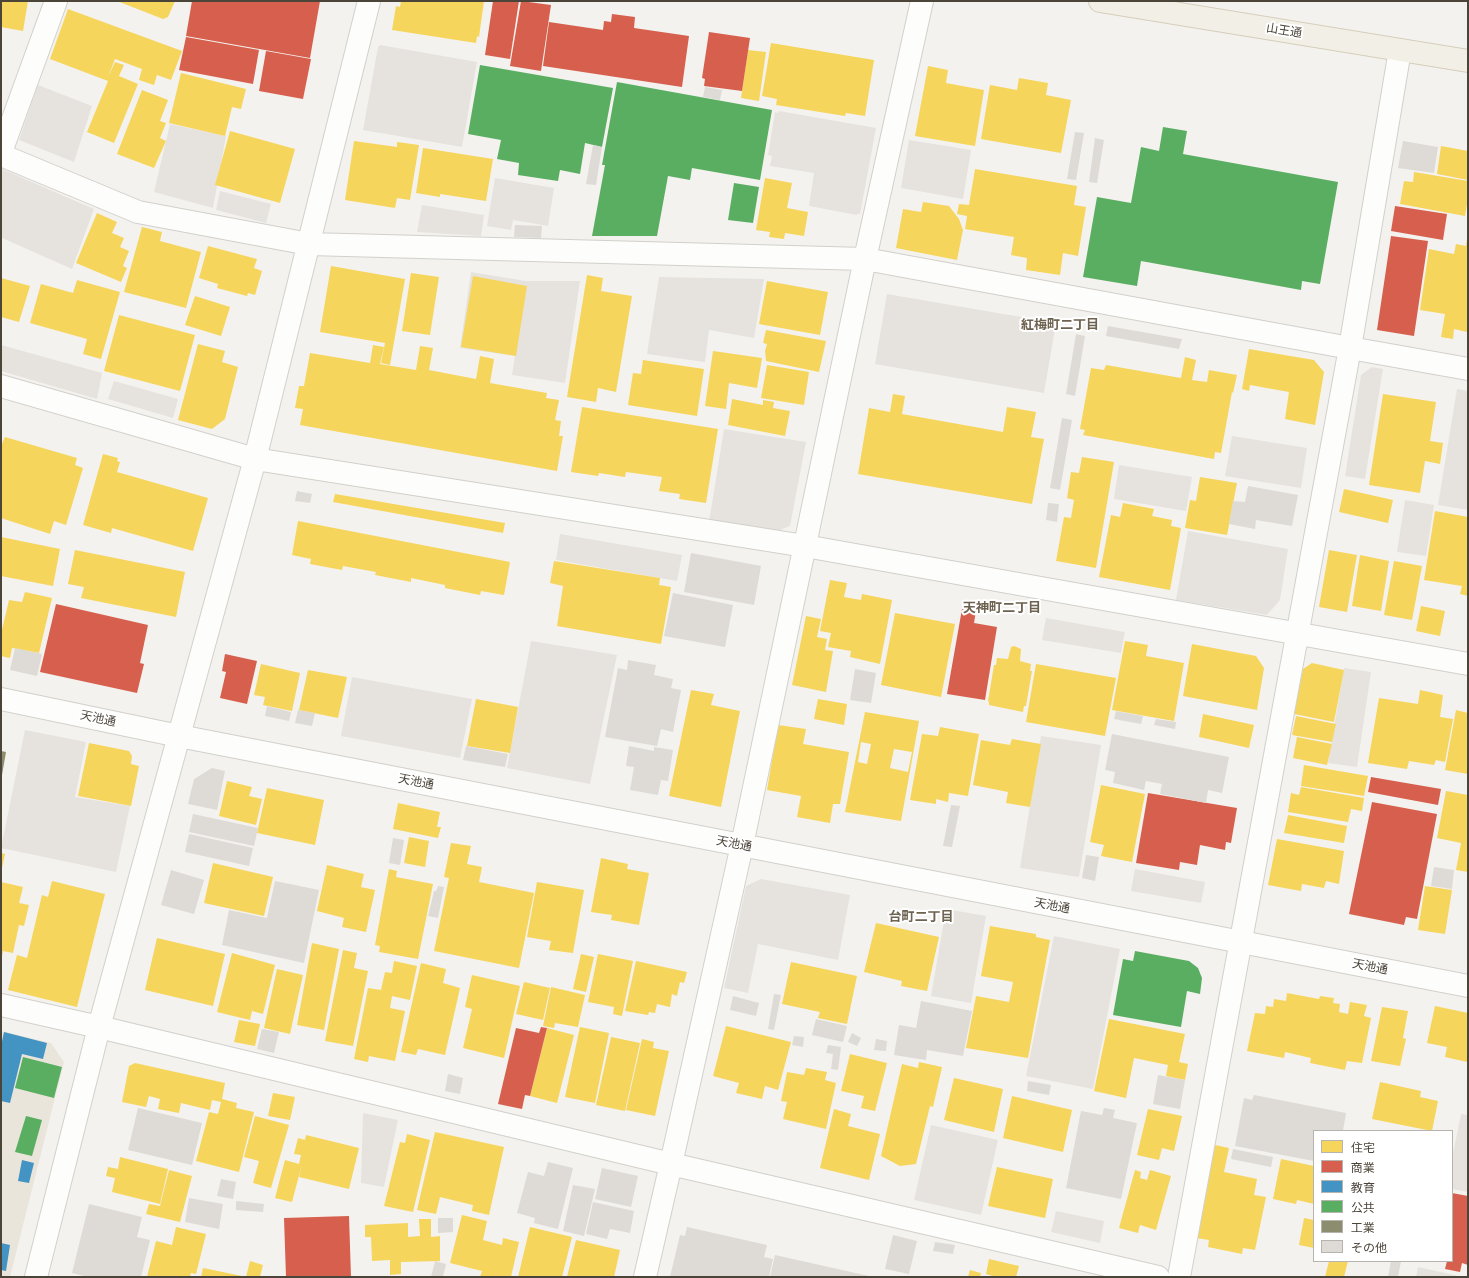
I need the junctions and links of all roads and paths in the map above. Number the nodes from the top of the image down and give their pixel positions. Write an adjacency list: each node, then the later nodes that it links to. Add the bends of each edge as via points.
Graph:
1 (56, 1): 7 (street)
2 (369, 1): 8 (street)
3 (922, 1): 9 (street)
4 (1100, 1): 5 (main road, 山王通)
5 (1400, 50): 6 (main road, 山王通); 10 (street)
6 (1468, 61)
7 (1, 154): 8 (street, via 138,212)
8 (308, 244): 9 (street); 13 (street)
9 (865, 259): 10 (street); 14 (street)
10 (1350, 348): 11 (street); 15 (street)
11 (1468, 368)
12 (1, 386): 13 (street)
13 (256, 459): 14 (street); 18 (street)
14 (805, 546): 15 (street); 19 (street)
15 (1297, 633): 16 (street); 20 (street)
16 (1468, 664)
17 (1, 699): 18 (street, 天池通)
18 (179, 736): 19 (street, 天池通); 23 (street)
19 (742, 845): 20 (street, 天池通); 24 (street)
20 (1241, 942): 21 (street, 天池通); 28 (street)
21 (1468, 986)
22 (1, 1005): 23 (street)
23 (100, 1027): 24 (street); 25 (street)
24 (671, 1164): 26 (street); 27 (street)
25 (36, 1277)
26 (645, 1277)
27 (1158, 1277)
28 (1179, 1277)

